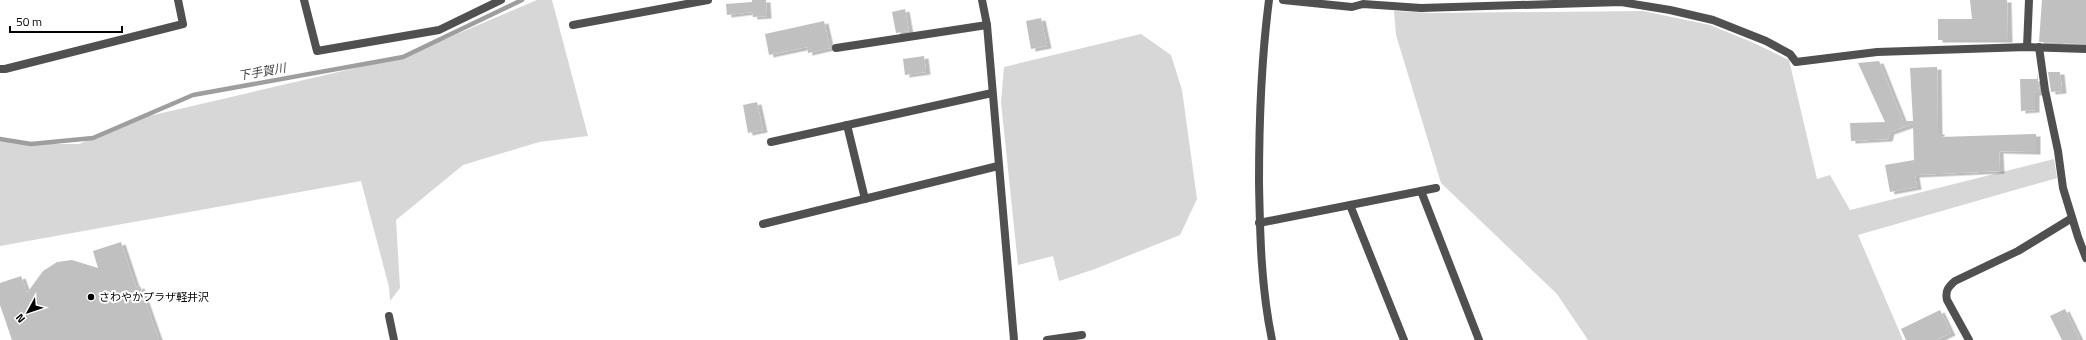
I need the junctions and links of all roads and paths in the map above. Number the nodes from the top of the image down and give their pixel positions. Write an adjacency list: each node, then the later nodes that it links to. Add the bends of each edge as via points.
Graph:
1 (178, 0): 16 (street, via 183,24)
2 (304, 0): 3 (street, via 317,51 438,30)
3 (501, 0)
4 (708, 0): 10 (street)
5 (982, 0): 11 (street)
6 (1269, 0): 26 (street, via 1260,110)
7 (1283, 0): 9 (street, via 1352,7)
8 (2029, 0): 12 (street)
9 (1364, 2): 12 (street, via 1421,8 1621,2 1713,20 1766,41 1790,54 1796,62 1877,52)
10 (573, 25)
11 (987, 25): 14 (street); 17 (street)
12 (2027, 47): 13 (street)
13 (2039, 47): 15 (street); 25 (street, via 2063,188)
14 (836, 48)
15 (2086, 49)
16 (0, 69)
17 (992, 93): 18 (street); 20 (street)
18 (847, 125): 19 (street); 23 (street)
19 (771, 142)
20 (998, 166): 23 (street); 32 (street)
21 (1436, 188): 22 (street)
22 (1421, 191): 24 (street); 36 (street)
23 (865, 199): 27 (street)
24 (1350, 205): 26 (street); 35 (street)
25 (2072, 218): 28 (street); 37 (street, via 2018,251 1950,285 1945,294 1947,300)
26 (1259, 223): 34 (street, via 1264,296)
27 (763, 224)
28 (2086, 258)
29 (389, 316): 31 (street)
30 (1082, 335): 33 (street)
31 (394, 340)
32 (1014, 340)
33 (1046, 340)
34 (1272, 340)
35 (1404, 340)
36 (1479, 340)
37 (1969, 340)

